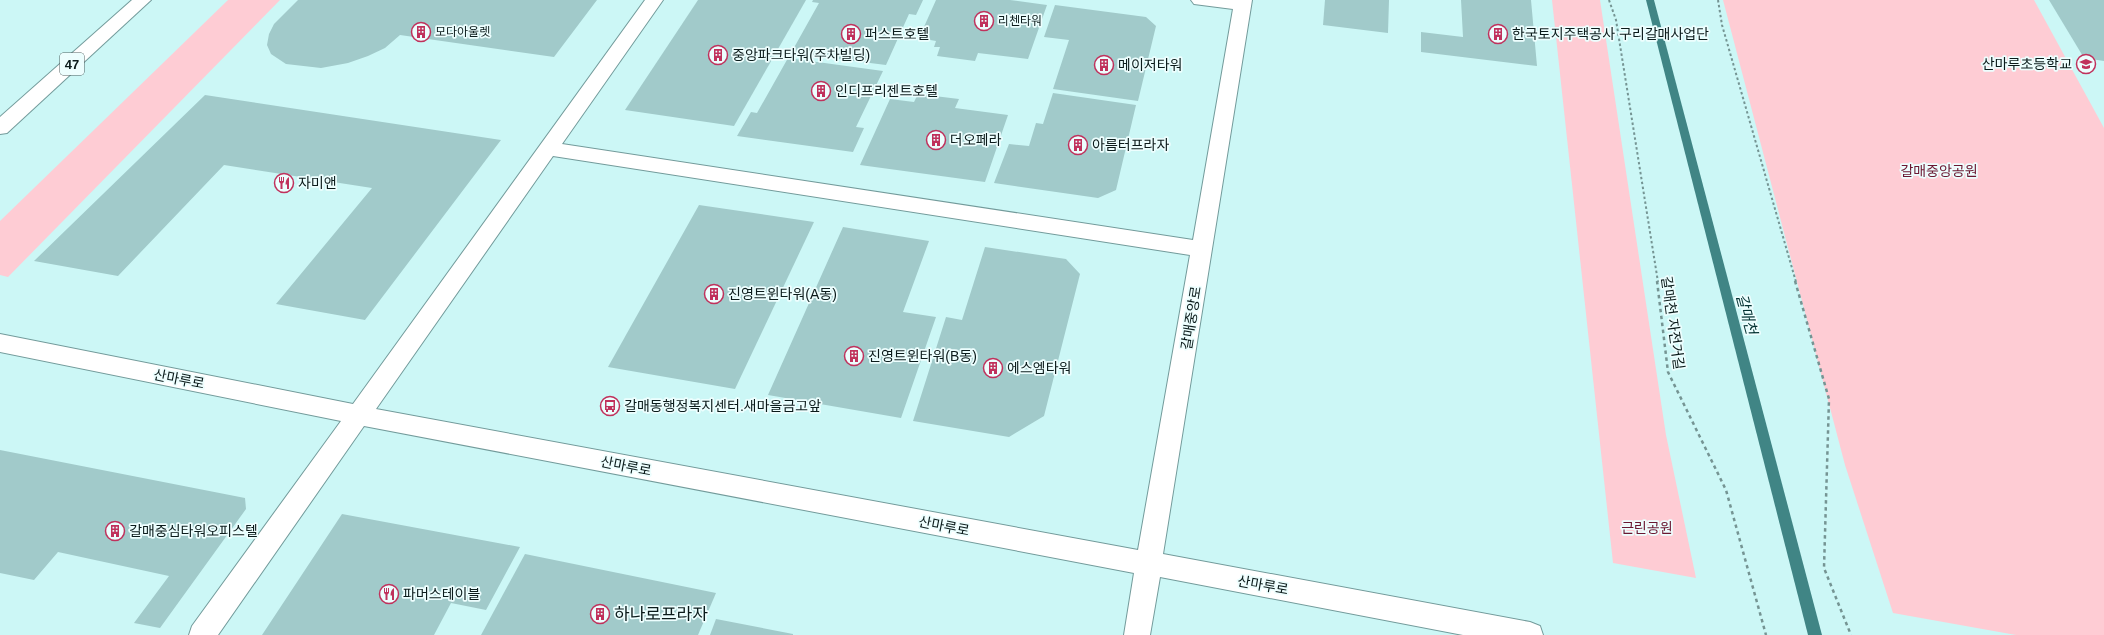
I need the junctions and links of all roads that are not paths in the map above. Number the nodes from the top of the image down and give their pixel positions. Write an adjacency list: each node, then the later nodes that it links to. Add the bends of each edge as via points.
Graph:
1 (142, 0): 5 (street, 47)
2 (654, 0): 6 (street)
3 (1200, 0): 4 (street)
4 (1243, 3): 7 (street, 갈매중앙로)
5 (0, 128)
6 (549, 149): 7 (street); 9 (street)
7 (1202, 249): 10 (street, 갈매중앙로)
8 (0, 343): 9 (street, 산마루로)
9 (358, 415): 10 (street, 산마루로); 11 (street)
10 (1150, 564): 12 (street, 갈매중앙로); 13 (street, 산마루로)
11 (202, 635)
12 (1137, 635)
13 (1530, 635)

